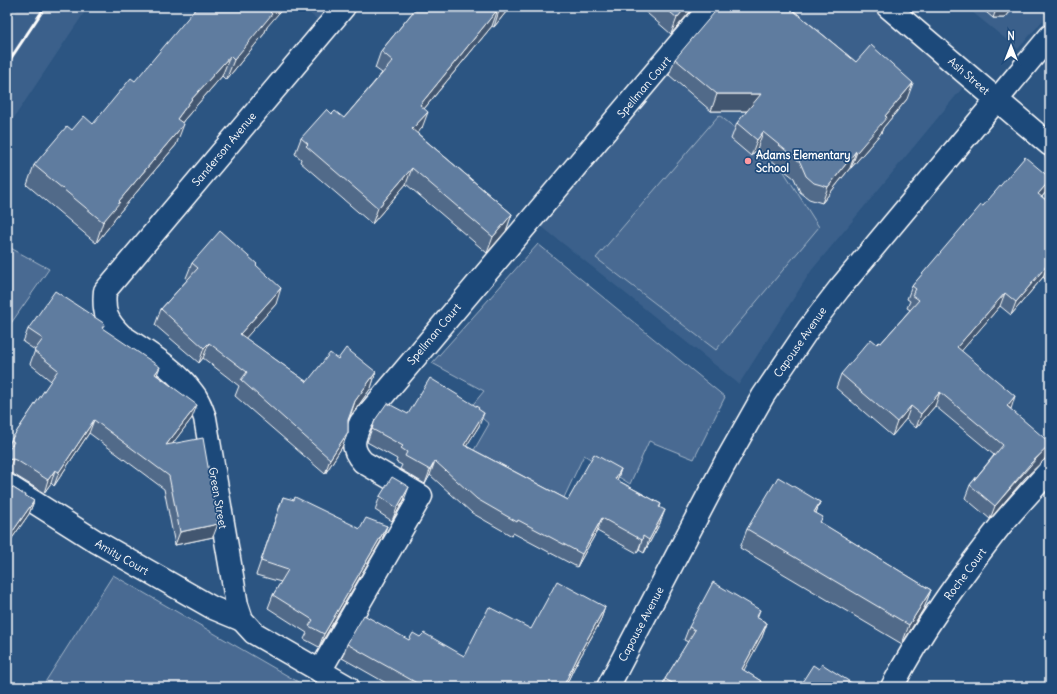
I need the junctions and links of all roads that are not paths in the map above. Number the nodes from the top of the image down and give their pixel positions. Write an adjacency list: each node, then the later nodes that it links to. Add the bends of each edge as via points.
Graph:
1 (344, 7): 7 (street, Sanderson Avenue)
2 (710, 7): 11 (street, Spellman Court, via 361,422 354,440 356,454 363,462 421,496)
3 (888, 7): 5 (street, Ash Street)
4 (1050, 36): 5 (street, Capouse Avenue)
5 (997, 100): 6 (street, Ash Street); 13 (street, Capouse Avenue, via 808,328 762,396)
6 (1050, 145)
7 (105, 291): 10 (street, Green Street, via 104,310 113,327 182,379 200,404 205,418)
8 (1050, 470): 14 (street, Roche Court, via 1002,524 948,594)
9 (7, 485): 10 (street, Amity Court, via 97,542 213,608)
10 (242, 620): 11 (street, via 254,633)
11 (320, 671): 12 (street)
12 (348, 687)
13 (608, 687)
14 (892, 687)

